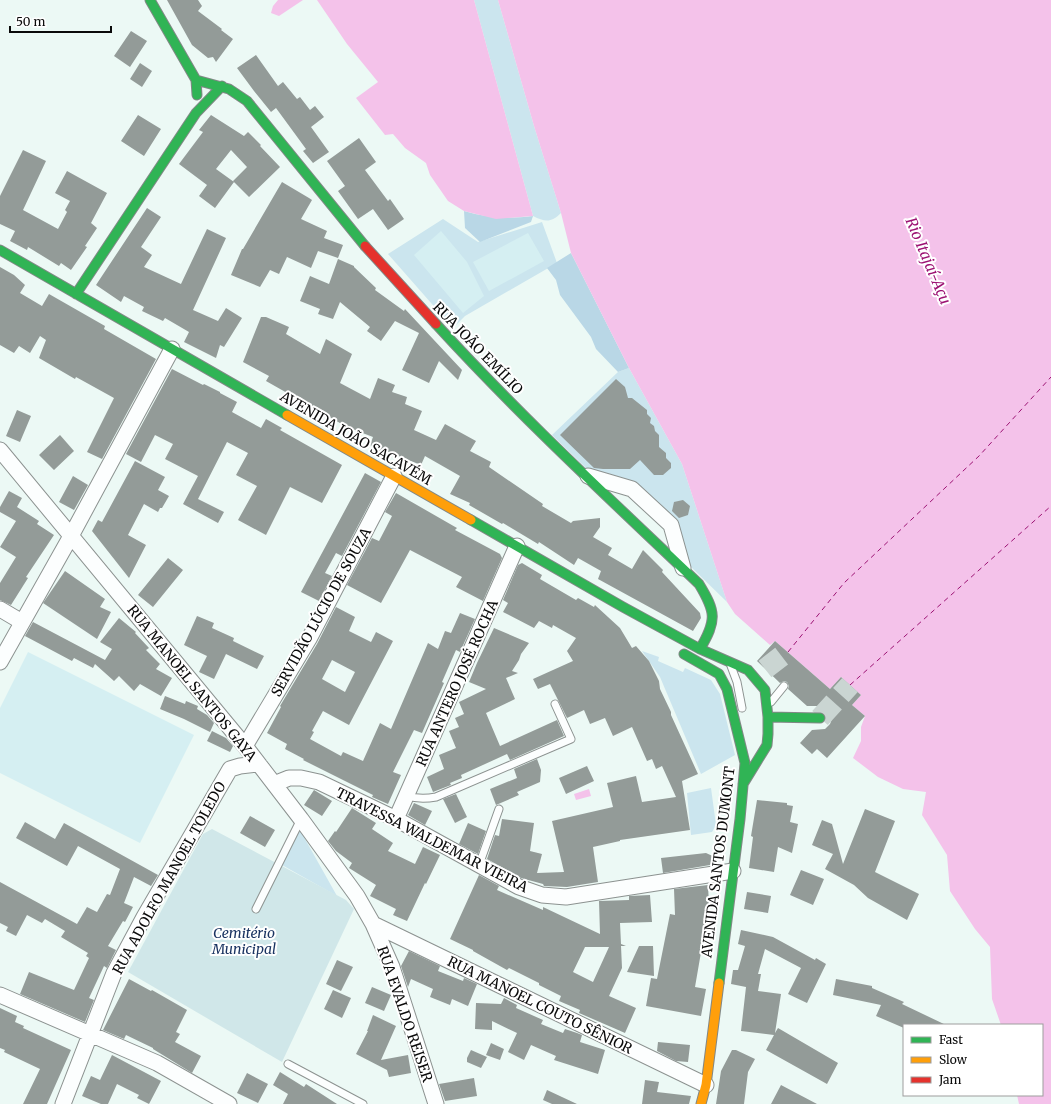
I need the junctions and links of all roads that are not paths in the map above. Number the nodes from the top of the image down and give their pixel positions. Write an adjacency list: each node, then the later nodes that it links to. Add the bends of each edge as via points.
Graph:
1 (150, 0): 2 (main road)
2 (196, 80): 3 (main road, RUA JOÃO EMÍLIO); 4 (main road)
3 (222, 86): 4 (main road); 10 (main road, RUA JOÃO EMÍLIO, via 247,101 392,277 477,369)
4 (196, 113): 6 (main road)
5 (0, 250): 6 (main road, AVENIDA JOÃO SACAVÉM)
6 (76, 294): 7 (main road, AVENIDA JOÃO SACAVÉM)
7 (172, 349): 9 (main road, AVENIDA JOÃO SACAVÉM); 11 (street)
8 (0, 450): 11 (street, RUA MANOEL SANTOS GAYA)
9 (394, 476): 12 (main road, AVENIDA JOÃO SACAVÉM); 26 (street, SERVIDÃO LÚCIO DE SOUZA, via 309,639)
10 (585, 476): 13 (main road, RUA JOÃO EMÍLIO); 13 (street, via 632,489 671,525)
11 (71, 536): 15 (street); 26 (street, RUA MANOEL SANTOS GAYA)
12 (517, 546): 16 (main road, AVENIDA JOÃO SACAVÉM); 31 (street, RUA ANTERO JOSÉ ROCHA)
13 (684, 570): 17 (main road, RUA JOÃO EMÍLIO, via 699,584 713,613 712,625)
14 (0, 609): 15 (street)
15 (22, 622): 19 (street)
16 (665, 630): 17 (main road, AVENIDA JOÃO SACAVÉM); 28 (main road, AVENIDA SANTOS DUMONT, via 686,656 719,674 727,689)
17 (700, 648): 18 (main road, AVENIDA JOÃO SACAVÉM)
18 (729, 661): 22 (main road, AVENIDA JOÃO SACAVÉM, via 757,675 764,690); 23 (lane, via 737,682)
19 (0, 662)
20 (784, 686): 22 (lane)
21 (554, 704): 31 (lane, via 571,739 436,797 427,799)
22 (768, 712): 24 (main road); 30 (main road, via 767,744)
23 (744, 718)
24 (820, 718)
25 (748, 740): 28 (lane)
26 (245, 746): 27 (street, RUA MANOEL SANTOS GAYA)
27 (259, 764): 29 (street, RUA MANOEL SANTOS GAYA); 40 (street, RUA ADOLFO MANOEL TOLEDO, via 230,769 130,941 114,973)
28 (745, 764): 30 (main road, AVENIDA SANTOS DUMONT)
29 (274, 784): 33 (street, RUA MANOEL SANTOS GAYA); 34 (street, TRAVESSA WALDEMAR VIEIRA, via 289,778 320,782)
30 (743, 784): 36 (main road, AVENIDA SANTOS DUMONT)
31 (407, 796): 34 (street, RUA ANTERO JOSÉ ROCHA)
32 (499, 808): 35 (lane)
33 (301, 819): 37 (lane); 38 (street, RUA MANOEL SANTOS GAYA, via 357,896)
34 (396, 819): 35 (street, TRAVESSA WALDEMAR VIEIRA)
35 (479, 865): 36 (street, TRAVESSA WALDEMAR VIEIRA, via 532,892 566,897)
36 (733, 871): 42 (main road, AVENIDA SANTOS DUMONT)
37 (256, 909)
38 (373, 924): 42 (street, RUA MANOEL COUTO SÊNIOR); 46 (street, RUA EVALDO REISER, via 392,967)
39 (0, 995): 40 (street)
40 (90, 1034): 43 (street, RUA ADOLFO MANOEL TOLEDO); 44 (street, via 157,1063)
41 (288, 1064): 45 (lane)
42 (706, 1085): 47 (main road, AVENIDA SANTOS DUMONT); 48 (main road)
43 (63, 1104)
44 (229, 1104)
45 (363, 1104)
46 (436, 1104)
47 (701, 1104)
48 (709, 1104)

